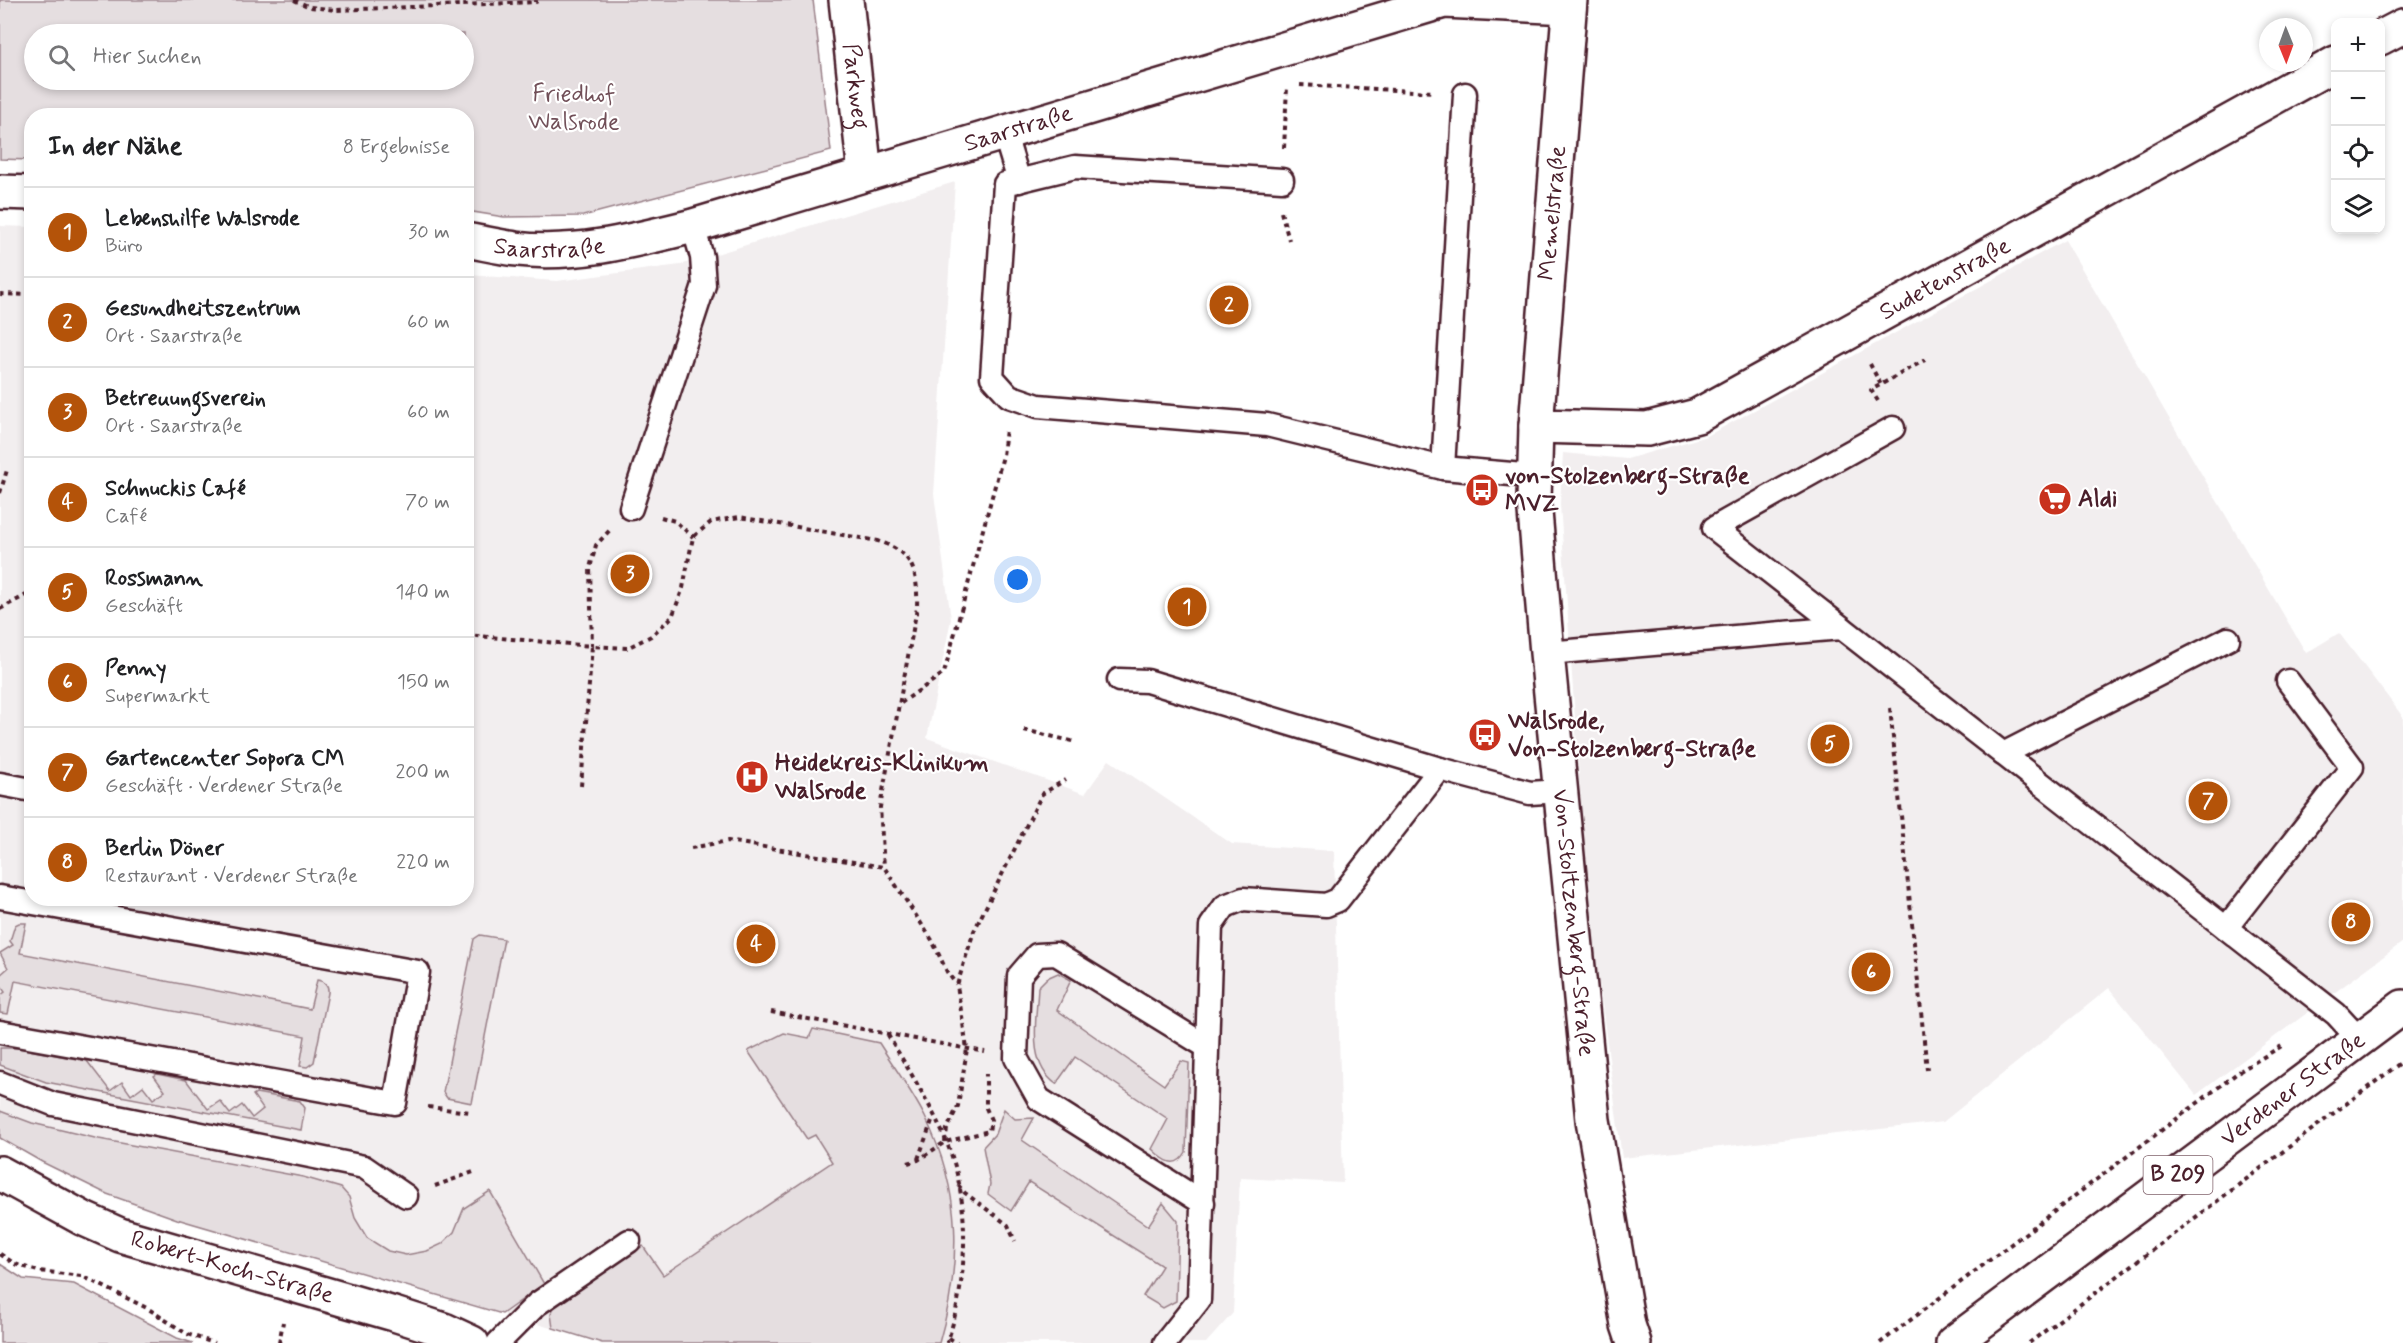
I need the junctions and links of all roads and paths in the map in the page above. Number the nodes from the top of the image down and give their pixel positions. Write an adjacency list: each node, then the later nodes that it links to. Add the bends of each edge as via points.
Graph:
1 (294, 0): 2 (path, via 310,7 336,10)
2 (536, 0)
3 (846, 0): 12 (street, Parkweg)
4 (1569, 4): 7 (street, Saarstraße, via 1443,1); 24 (street, Memelstraße)
5 (2403, 26): 6 (street)
6 (2385, 35)
7 (1289, 47): 9 (path); 11 (street, Saarstraße)
8 (2331, 66): 24 (street, Sudetenstraße, via 1697,416 1647,429)
9 (1287, 84): 10 (path); 13 (path)
10 (1465, 94): 26 (lane)
11 (1004, 132): 12 (street, Saarstraße); 14 (lane)
12 (866, 174): 17 (street, Saarstraße)
13 (1282, 180): 14 (lane, via 1076,167); 18 (path, via 1280,209)
14 (1019, 181): 23 (lane, via 1005,184 992,377)
15 (0, 192): 16 (street)
16 (24, 193)
17 (693, 226): 19 (street, Saarstraße, via 618,244 564,250 518,249); 30 (lane, via 702,257 704,285)
18 (1289, 240)
19 (474, 241)
20 (0, 294): 21 (path)
21 (24, 295)
22 (1925, 360): 25 (path, via 1871,390)
23 (1009, 396): 26 (lane, via 1038,406 1267,425); 41 (path, via 1003,456 944,673)
24 (1536, 426): 28 (street, Von-Stoltzenberg-Straße)
25 (1893, 428): 33 (lane, via 1713,528)
26 (1443, 468): 28 (lane)
27 (7, 470): 29 (path)
28 (1534, 476): 37 (street, Von-Stoltzenberg-Straße)
29 (0, 493)
30 (631, 508): 36 (path, via 596,545 590,568)
31 (24, 596): 32 (path)
32 (0, 609)
33 (1842, 628): 37 (lane); 38 (lane)
34 (474, 636): 36 (path)
35 (2228, 639): 44 (lane)
36 (592, 646): 41 (path, via 627,648 651,636 672,617 683,588 693,537 711,522 739,517 878,541 896,547 907,558 918,587); 48 (path)
37 (1546, 653): 50 (street, Von-Stoltzenberg-Straße)
38 (1886, 662): 44 (lane); 69 (path)
39 (1119, 680): 45 (lane, via 1147,681)
40 (2288, 681): 56 (lane, via 2352,767)
41 (900, 704): 52 (path, via 880,807)
42 (1024, 730): 43 (path)
43 (1076, 742)
44 (2003, 754): 56 (lane)
45 (1440, 769): 50 (lane, via 1530,793); 64 (lane, via 1338,900 1326,905 1243,899 1225,906 1211,926)
46 (1065, 780): 57 (path, via 1042,794 974,931)
47 (0, 784): 49 (lane)
48 (581, 786)
49 (24, 788)
50 (1560, 791): 91 (street, Von-Stoltzenberg-Straße, via 1593,1120)
51 (691, 848): 52 (path, via 728,842)
52 (884, 867): 57 (path)
53 (0, 897): 54 (lane)
54 (24, 901)
55 (50, 906): 71 (lane, via 418,972)
56 (2226, 928): 60 (lane)
57 (957, 985): 65 (path)
58 (2403, 1006): 63 (street, Verdener Straße / B 209)
59 (771, 1012): 62 (path)
60 (2336, 1014): 63 (lane); 92 (path, via 2240,1071)
61 (0, 1032): 71 (lane)
62 (888, 1035): 65 (path); 73 (path)
63 (2359, 1039): 93 (street, Verdener Straße / B 209)
64 (1207, 1047): 81 (lane); 81 (lane, via 1056,954 1037,955 1019,976 1016,1058 1039,1098)
65 (968, 1049): 66 (path); 74 (path, via 958,1106)
66 (986, 1052)
67 (2403, 1061): 94 (path)
68 (990, 1064): 74 (path, via 986,1074 989,1131)
69 (1927, 1070)
70 (0, 1083): 80 (lane, via 53,1104 364,1167)
71 (395, 1103): 72 (path)
72 (470, 1112)
73 (933, 1117): 74 (path); 75 (path)
74 (945, 1142): 75 (path); 79 (path)
75 (918, 1160): 76 (path)
76 (908, 1163)
77 (476, 1171): 80 (path)
78 (0, 1173): 87 (street, Robert-Koch-Straße, via 120,1235 394,1314)
79 (958, 1184): 83 (path, via 1008,1225); 85 (path, via 963,1227 962,1282)
80 (406, 1196)
81 (1203, 1203): 90 (lane, via 1199,1300)
82 (630, 1241): 88 (lane, via 537,1304)
83 (1015, 1241)
84 (0, 1254): 86 (path, via 15,1264 38,1271 82,1276 147,1308 187,1334)
85 (948, 1340): 89 (path)
86 (214, 1343)
87 (472, 1343)
88 (498, 1343)
89 (957, 1343)
90 (1165, 1343)
91 (1634, 1343)
92 (1880, 1343)
93 (1953, 1343)
94 (2029, 1343)

